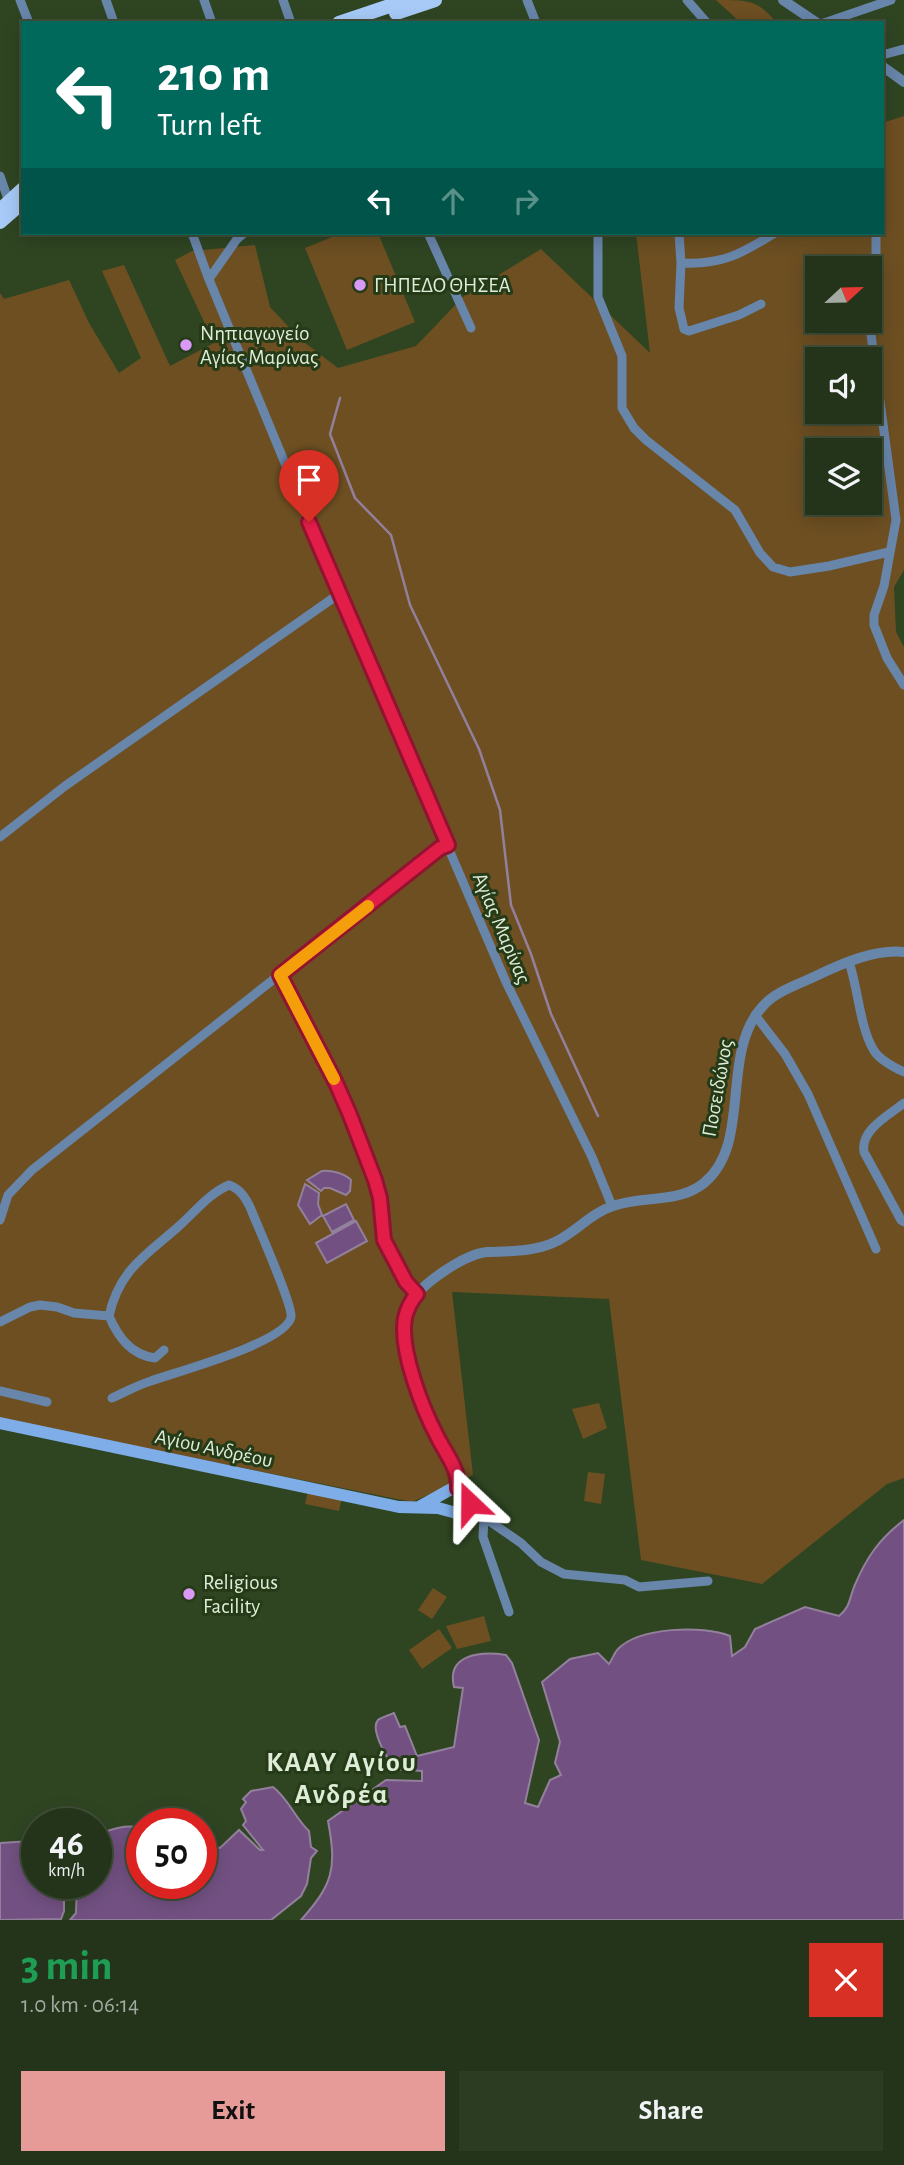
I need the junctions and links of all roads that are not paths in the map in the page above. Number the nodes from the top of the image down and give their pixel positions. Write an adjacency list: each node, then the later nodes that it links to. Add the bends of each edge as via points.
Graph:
1 (20, 0): 11 (street)
2 (106, 0): 12 (street)
3 (204, 0): 13 (street)
4 (283, 0): 14 (street)
5 (435, 0): 10 (main road)
6 (527, 0): 17 (street)
7 (687, 0): 18 (street)
8 (783, 0): 19 (street)
9 (891, 0): 20 (street)
10 (404, 7): 15 (main road); 16 (main road)
11 (28, 21)
12 (113, 21)
13 (211, 21)
14 (290, 21)
15 (347, 21)
16 (372, 21)
17 (535, 21)
18 (705, 21)
19 (814, 21)
20 (830, 21)
21 (904, 48): 22 (street)
22 (884, 54)
23 (884, 67): 24 (street)
24 (904, 82)
25 (0, 176): 26 (street)
26 (10, 205): 27 (main road)
27 (0, 222)
28 (193, 235): 37 (street, Αγίας Μαρίνας)
29 (242, 235): 37 (street)
30 (430, 235): 39 (street)
31 (598, 235): 41 (street, via 600,305 620,348 622,408 634,428 736,510 773,567 797,571)
32 (678, 235): 36 (street)
33 (772, 235): 36 (street, via 725,259 706,264)
34 (876, 235): 35 (street)
35 (877, 256)
36 (681, 262): 38 (street, via 679,308 684,329 739,315)
37 (209, 279): 42 (street, Αγίας Μαρίνας)
38 (761, 304)
39 (471, 328)
40 (871, 333): 41 (street, via 896,520)
41 (889, 552): 43 (street, via 874,625)
42 (339, 594): 44 (street); 45 (street, Αγίας Μαρίνας)
43 (904, 685)
44 (0, 836)
45 (448, 845): 48 (street); 52 (street, Αγίας Μαρίνας, via 506,982)
46 (904, 952): 47 (street, Ποσειδώνος)
47 (849, 962): 49 (street, Ποσειδώνος, via 781,992); 50 (street, via 873,1050)
48 (280, 975): 53 (street, via 15,1185); 56 (street, via 345,1104 375,1180 384,1240)
49 (755, 1015): 52 (street, Ποσειδώνος, via 742,1045 733,1117 716,1170 686,1194); 55 (street, via 808,1094)
50 (904, 1072)
51 (904, 1103): 54 (street, via 869,1132 863,1145)
52 (612, 1206): 56 (street, Ποσειδώνος, via 556,1241 521,1251 473,1256)
53 (0, 1220)
54 (904, 1222)
55 (876, 1249)
56 (417, 1294): 64 (street, via 405,1317 406,1348 426,1411 458,1475)
57 (109, 1315): 58 (street, via 40,1305); 59 (street, via 133,1352 155,1357); 61 (street, via 132,1266 229,1185 236,1187 250,1207 291,1316 283,1327 247,1348)
58 (0, 1322)
59 (164, 1350)
60 (0, 1391): 62 (street)
61 (112, 1398)
62 (47, 1402)
63 (0, 1423): 65 (main road, Αγίου Ανδρέου, via 371,1502)
64 (452, 1490): 65 (main road); 66 (main road, via 467,1492); 67 (main road, via 443,1501)
65 (419, 1507): 67 (main road, Αγίου Ανδρέου)
66 (469, 1507): 67 (main road, Αγίου Ανδρέου, via 460,1514); 68 (street)
67 (446, 1509)
68 (484, 1518): 69 (street, via 564,1574 625,1580 639,1587); 70 (street, via 483,1537)
69 (708, 1581)
70 (509, 1612)

